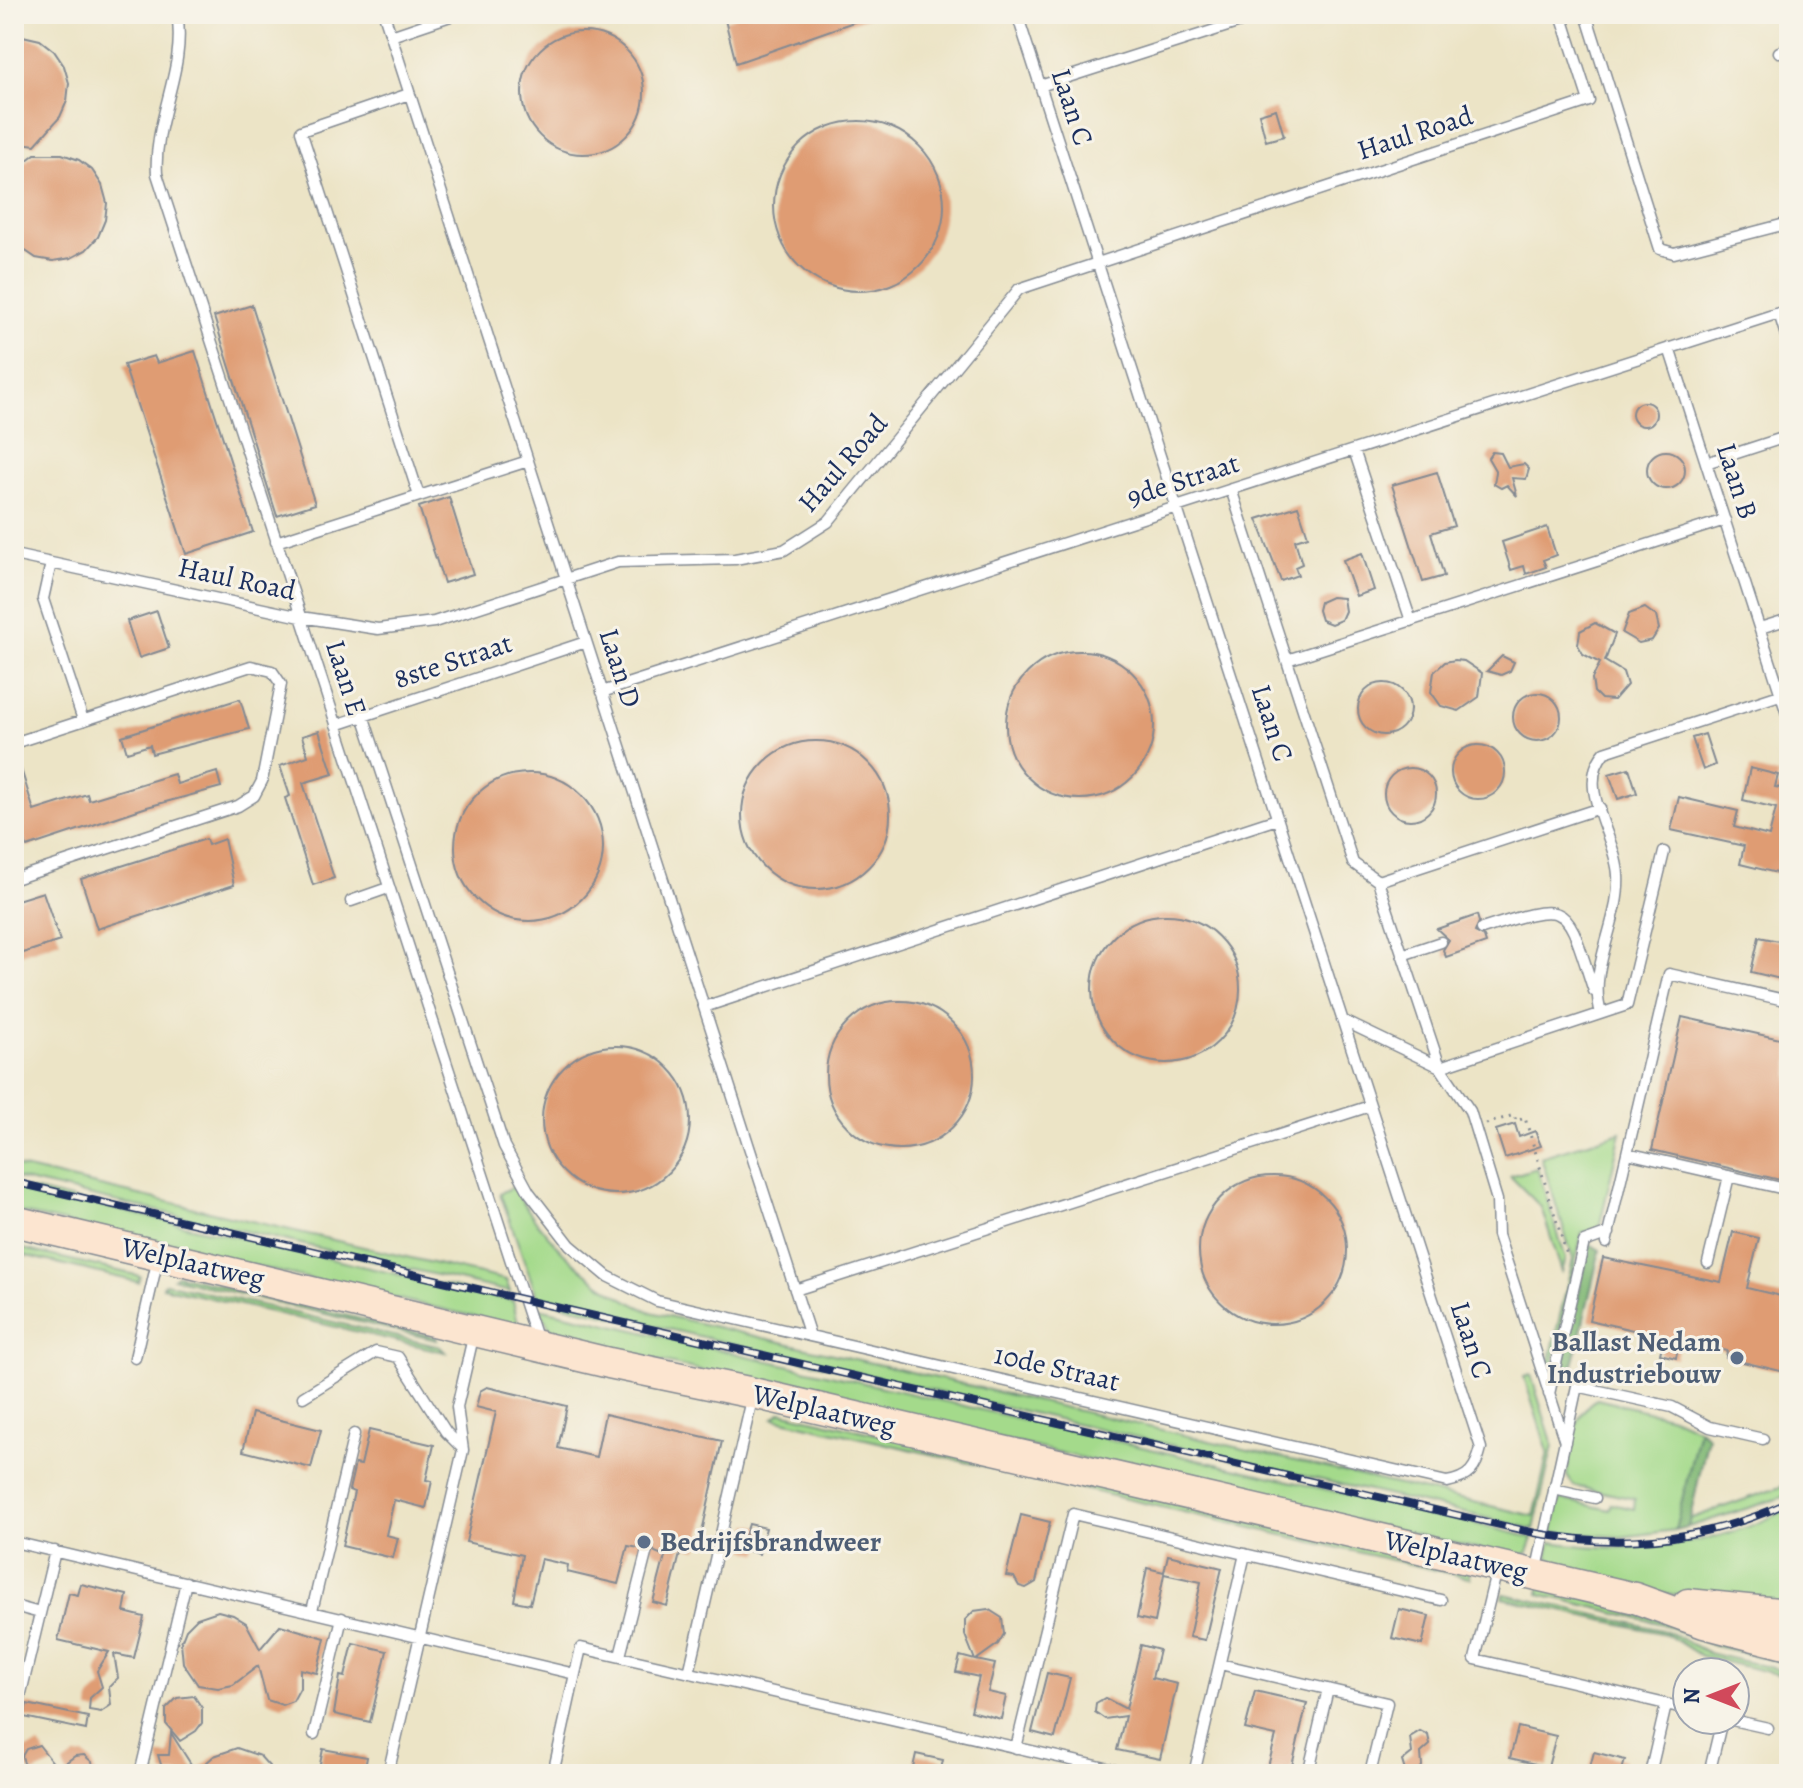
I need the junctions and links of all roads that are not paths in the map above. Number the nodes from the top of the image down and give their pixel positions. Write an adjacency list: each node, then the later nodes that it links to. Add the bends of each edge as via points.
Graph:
1 (177, 14): 24 (lane, Laan E, via 177,61 158,133 157,174)
2 (384, 14): 9 (lane, Laan D)
3 (456, 14): 9 (lane)
4 (1017, 14): 10 (lane, Laan C)
5 (1265, 14): 8 (lane)
6 (1561, 14): 13 (lane, Haul Road, via 1589,101)
7 (1586, 14): 12 (lane, via 1660,249 1674,253)
8 (1246, 17): 10 (lane)
9 (391, 36): 11 (lane, Laan D)
10 (1040, 86): 13 (lane, Laan C)
11 (409, 94): 18 (lane, Laan D); 21 (lane, via 301,131)
12 (1789, 223)
13 (1097, 263): 22 (lane, Laan C); 27 (lane, Haul Road, via 1019,289 828,522 801,541 762,556 633,560)
14 (1789, 345): 15 (lane, 9de Straat, via 1779,313)
15 (1669, 348): 17 (lane, 9de Straat); 19 (lane, Laan B)
16 (1789, 436): 19 (lane)
17 (1354, 450): 20 (lane, 9de Straat); 30 (lane)
18 (528, 461): 21 (lane); 27 (lane, Laan D)
19 (1706, 463): 23 (lane, Laan B)
20 (1231, 489): 22 (lane, 9de Straat); 33 (lane)
21 (419, 496): 24 (lane)
22 (1176, 507): 34 (lane, 9de Straat); 42 (lane, Laan C)
23 (1725, 520): 30 (lane); 31 (lane, Laan B)
24 (276, 542): 28 (lane, Laan E)
25 (14, 555): 26 (lane, Haul Road)
26 (51, 563): 28 (lane, Haul Road); 37 (lane, via 43,599)
27 (568, 578): 28 (lane, Haul Road, via 406,627 378,629); 32 (lane, Laan D)
28 (301, 617): 39 (lane, Laan E)
29 (1789, 619): 31 (lane)
30 (1411, 621): 33 (lane)
31 (1760, 628): 35 (lane, Laan B)
32 (586, 642): 34 (lane, Laan D); 36 (lane, 8ste Straat)
33 (1287, 660): 45 (lane, via 1353,863)
34 (602, 692): 53 (lane, Laan D)
35 (1785, 694): 38 (lane, Laan B); 41 (lane, via 1605,752 1593,774)
36 (363, 715): 39 (lane, 8ste Straat); 66 (lane, 10de Straat, via 504,1146 529,1192 570,1245 607,1276 657,1301)
37 (83, 720): 40 (lane); 44 (lane, via 251,666 272,671 281,684 267,765 254,796 238,806)
38 (1789, 720)
39 (336, 725): 46 (lane, Laan E)
40 (14, 743)
41 (1600, 808): 45 (lane); 51 (lane, via 1614,851 1618,894)
42 (1277, 819): 53 (lane); 55 (lane, Laan C)
43 (1664, 852): 54 (lane, via 1627,1005)
44 (14, 879)
45 (1378, 881): 50 (lane)
46 (388, 888): 47 (lane); 67 (lane, Laan E)
47 (351, 901)
48 (1482, 929): 51 (lane, via 1537,911 1565,917)
49 (1441, 942): 50 (lane)
50 (1402, 955): 56 (lane)
51 (1595, 993): 54 (lane)
52 (1789, 1001): 58 (lane, via 1669,974)
53 (704, 1007): 64 (lane, Laan D)
54 (1601, 1013): 56 (lane)
55 (1342, 1020): 56 (lane); 57 (lane, Laan C)
56 (1440, 1067): 70 (lane, via 1470,1111 1497,1200 1498,1235)
57 (1370, 1106): 64 (lane); 76 (lane, Laan C, via 1481,1448 1477,1467 1462,1480)
58 (1627, 1153): 59 (lane); 70 (lane, via 1607,1238 1584,1242)
59 (1729, 1176): 60 (lane); 63 (lane)
60 (1789, 1190)
61 (14, 1221): 62 (street, Welplaatweg)
62 (159, 1254): 65 (street, Welplaatweg); 68 (lane)
63 (1708, 1263)
64 (795, 1290): 66 (lane, Laan D)
65 (475, 1331): 67 (street, Welplaatweg); 75 (lane, via 457,1407)
66 (810, 1336): 76 (lane, 10de Straat)
67 (538, 1346): 69 (street, Welplaatweg)
68 (135, 1358)
69 (753, 1393): 83 (street, Welplaatweg); 97 (lane)
70 (1549, 1395): 74 (lane)
71 (303, 1397): 75 (lane, via 376,1352 398,1357)
72 (354, 1434): 89 (lane)
73 (1763, 1439): 74 (lane, via 1710,1427 1672,1407 1577,1386)
74 (1565, 1442): 77 (lane)
75 (463, 1450): 93 (lane)
76 (1447, 1482)
77 (1554, 1489): 78 (lane); 84 (lane)
78 (1595, 1498)
79 (14, 1542): 81 (lane)
80 (647, 1550): 95 (lane)
81 (55, 1551): 85 (lane); 90 (lane)
82 (1245, 1554): 87 (lane); 96 (lane); 108 (lane, via 1073,1514)
83 (1497, 1566): 84 (street, Welplaatweg); 101 (lane, via 1475,1659)
84 (1535, 1575): 86 (street, Welplaatweg)
85 (186, 1582): 89 (lane); 109 (lane)
86 (1635, 1598): 91 (street, Welplaatweg); 94 (street, Welplaatweg)
87 (1441, 1600)
88 (14, 1606): 90 (lane)
89 (312, 1611): 92 (lane)
90 (40, 1613): 100 (lane)
91 (1789, 1614)
92 (342, 1618): 93 (lane); 106 (lane)
93 (420, 1636): 98 (lane); 110 (lane)
94 (1789, 1645)
95 (620, 1656): 97 (lane); 98 (lane, via 581,1648)
96 (1220, 1664): 99 (lane); 113 (lane)
97 (689, 1673): 108 (lane)
98 (575, 1674): 111 (lane)
99 (1328, 1689): 114 (lane); 115 (lane, via 1387,1703)
100 (18, 1692): 103 (lane)
101 (1666, 1705): 102 (lane); 116 (lane)
102 (1671, 1706)
103 (14, 1722)
104 (1751, 1724): 105 (lane)
105 (1768, 1728)
106 (314, 1734)
107 (1718, 1736): 117 (lane)
108 (1016, 1748): 112 (lane)
109 (140, 1774)
110 (388, 1774)
111 (553, 1774)
112 (1132, 1774)
113 (1194, 1774)
114 (1308, 1774)
115 (1370, 1774)
116 (1650, 1774)
117 (1709, 1774)

